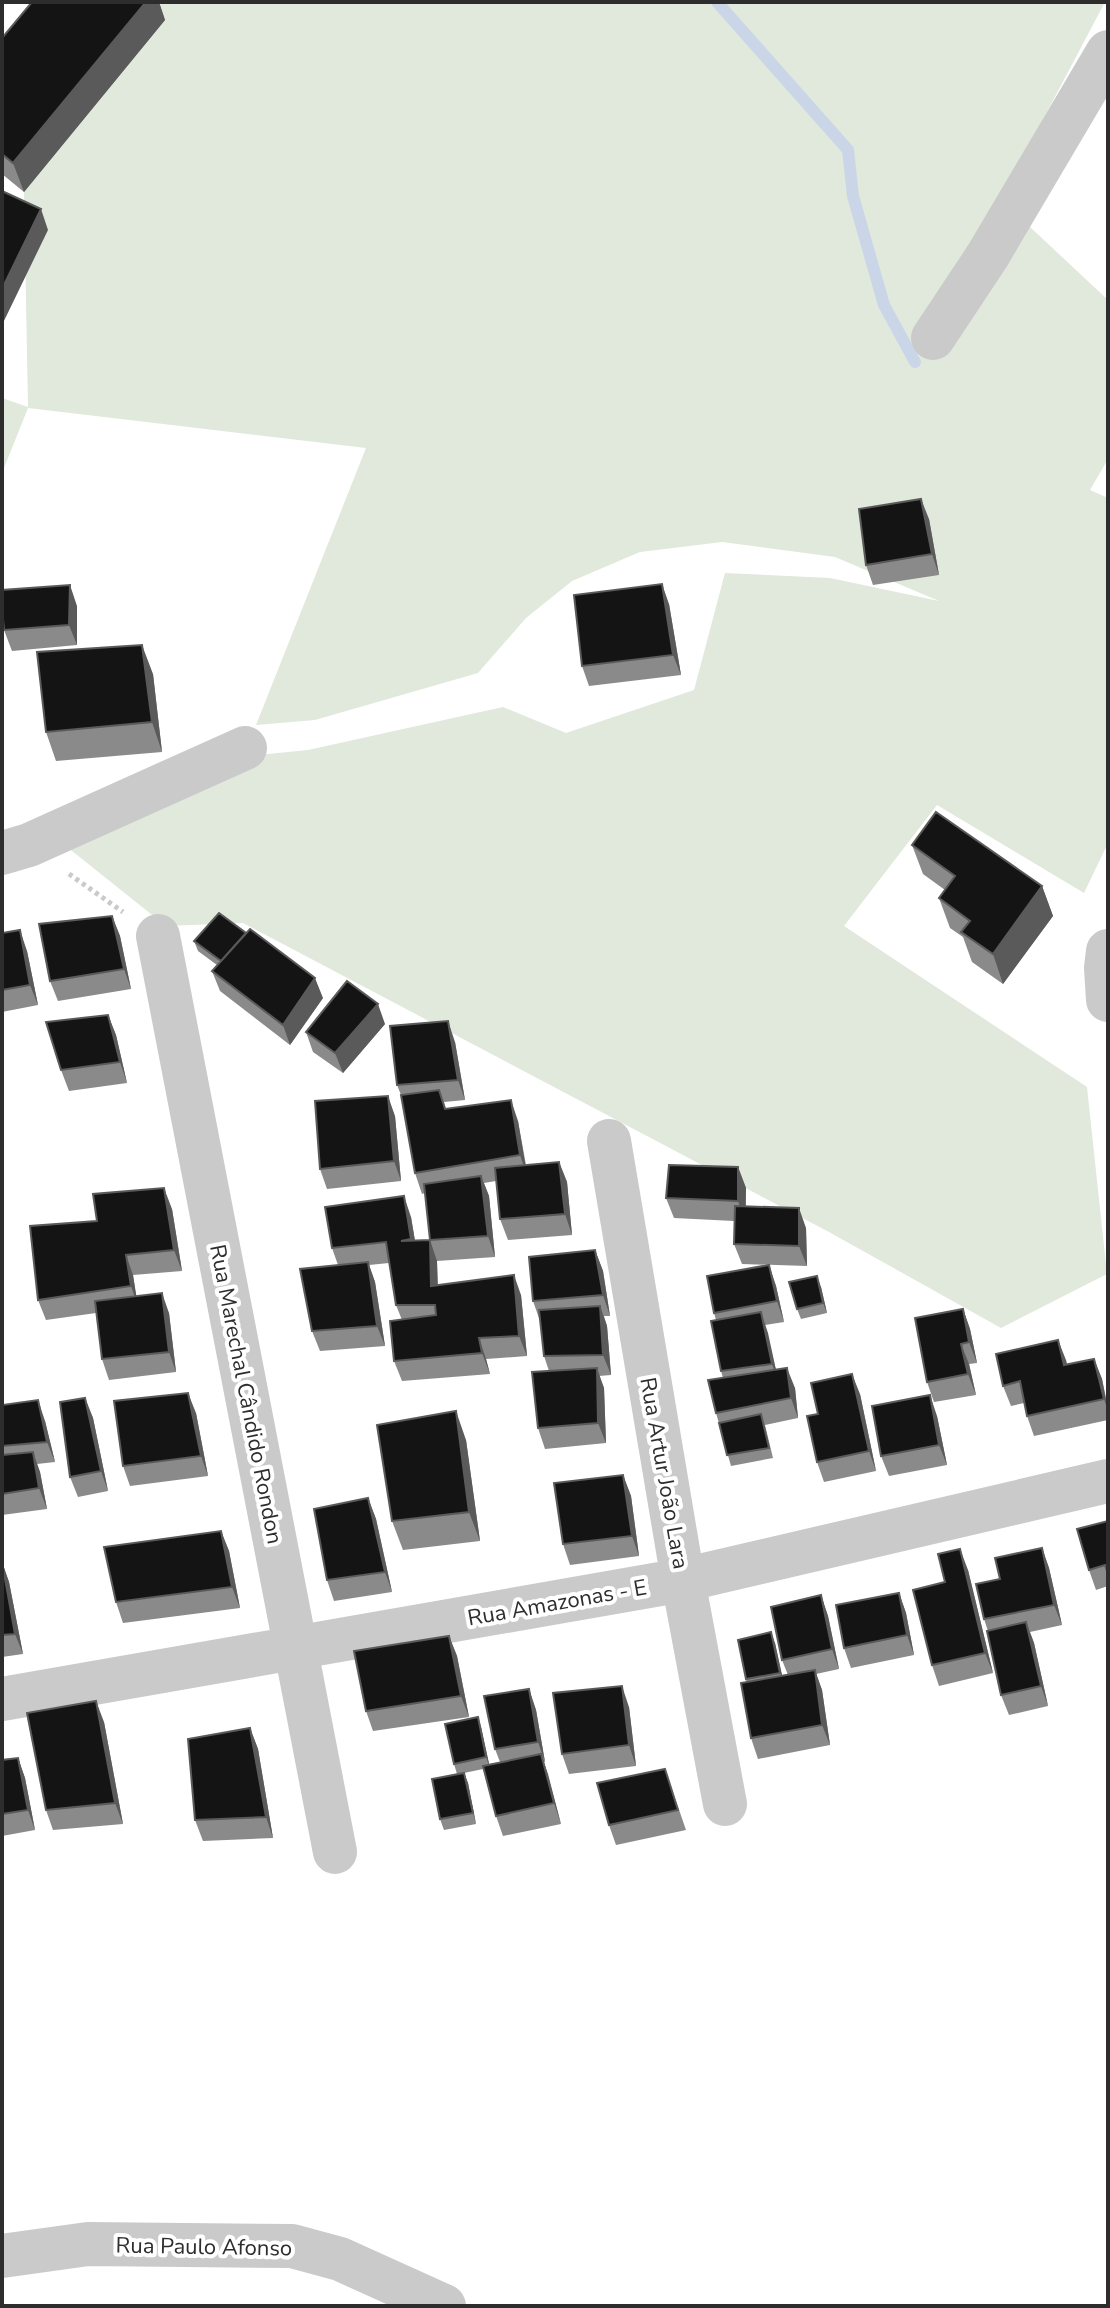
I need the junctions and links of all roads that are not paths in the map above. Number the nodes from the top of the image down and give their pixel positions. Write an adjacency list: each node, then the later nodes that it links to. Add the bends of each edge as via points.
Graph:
1 (1108, 52): 2 (street)
2 (933, 338)
3 (245, 748): 4 (street)
4 (16, 849)
5 (158, 936): 11 (street, Rua Marechal Cândido Rondon)
6 (1108, 951): 7 (street)
7 (1108, 1000)
8 (609, 1141): 10 (street, Rua Artur João Lara)
9 (1108, 1481): 10 (street, Rua Amazonas - E)
10 (683, 1580): 11 (street, Rua Amazonas - E); 13 (street, Rua Artur João Lara)
11 (296, 1648): 12 (street, Rua Amazonas - E); 14 (street, Rua Marechal Cândido Rondon)
12 (2, 1699)
13 (725, 1804)
14 (335, 1852)
15 (2, 2256): 16 (street, Rua Paulo Afonso, via 88,2244 292,2246 340,2259)
16 (444, 2306)

